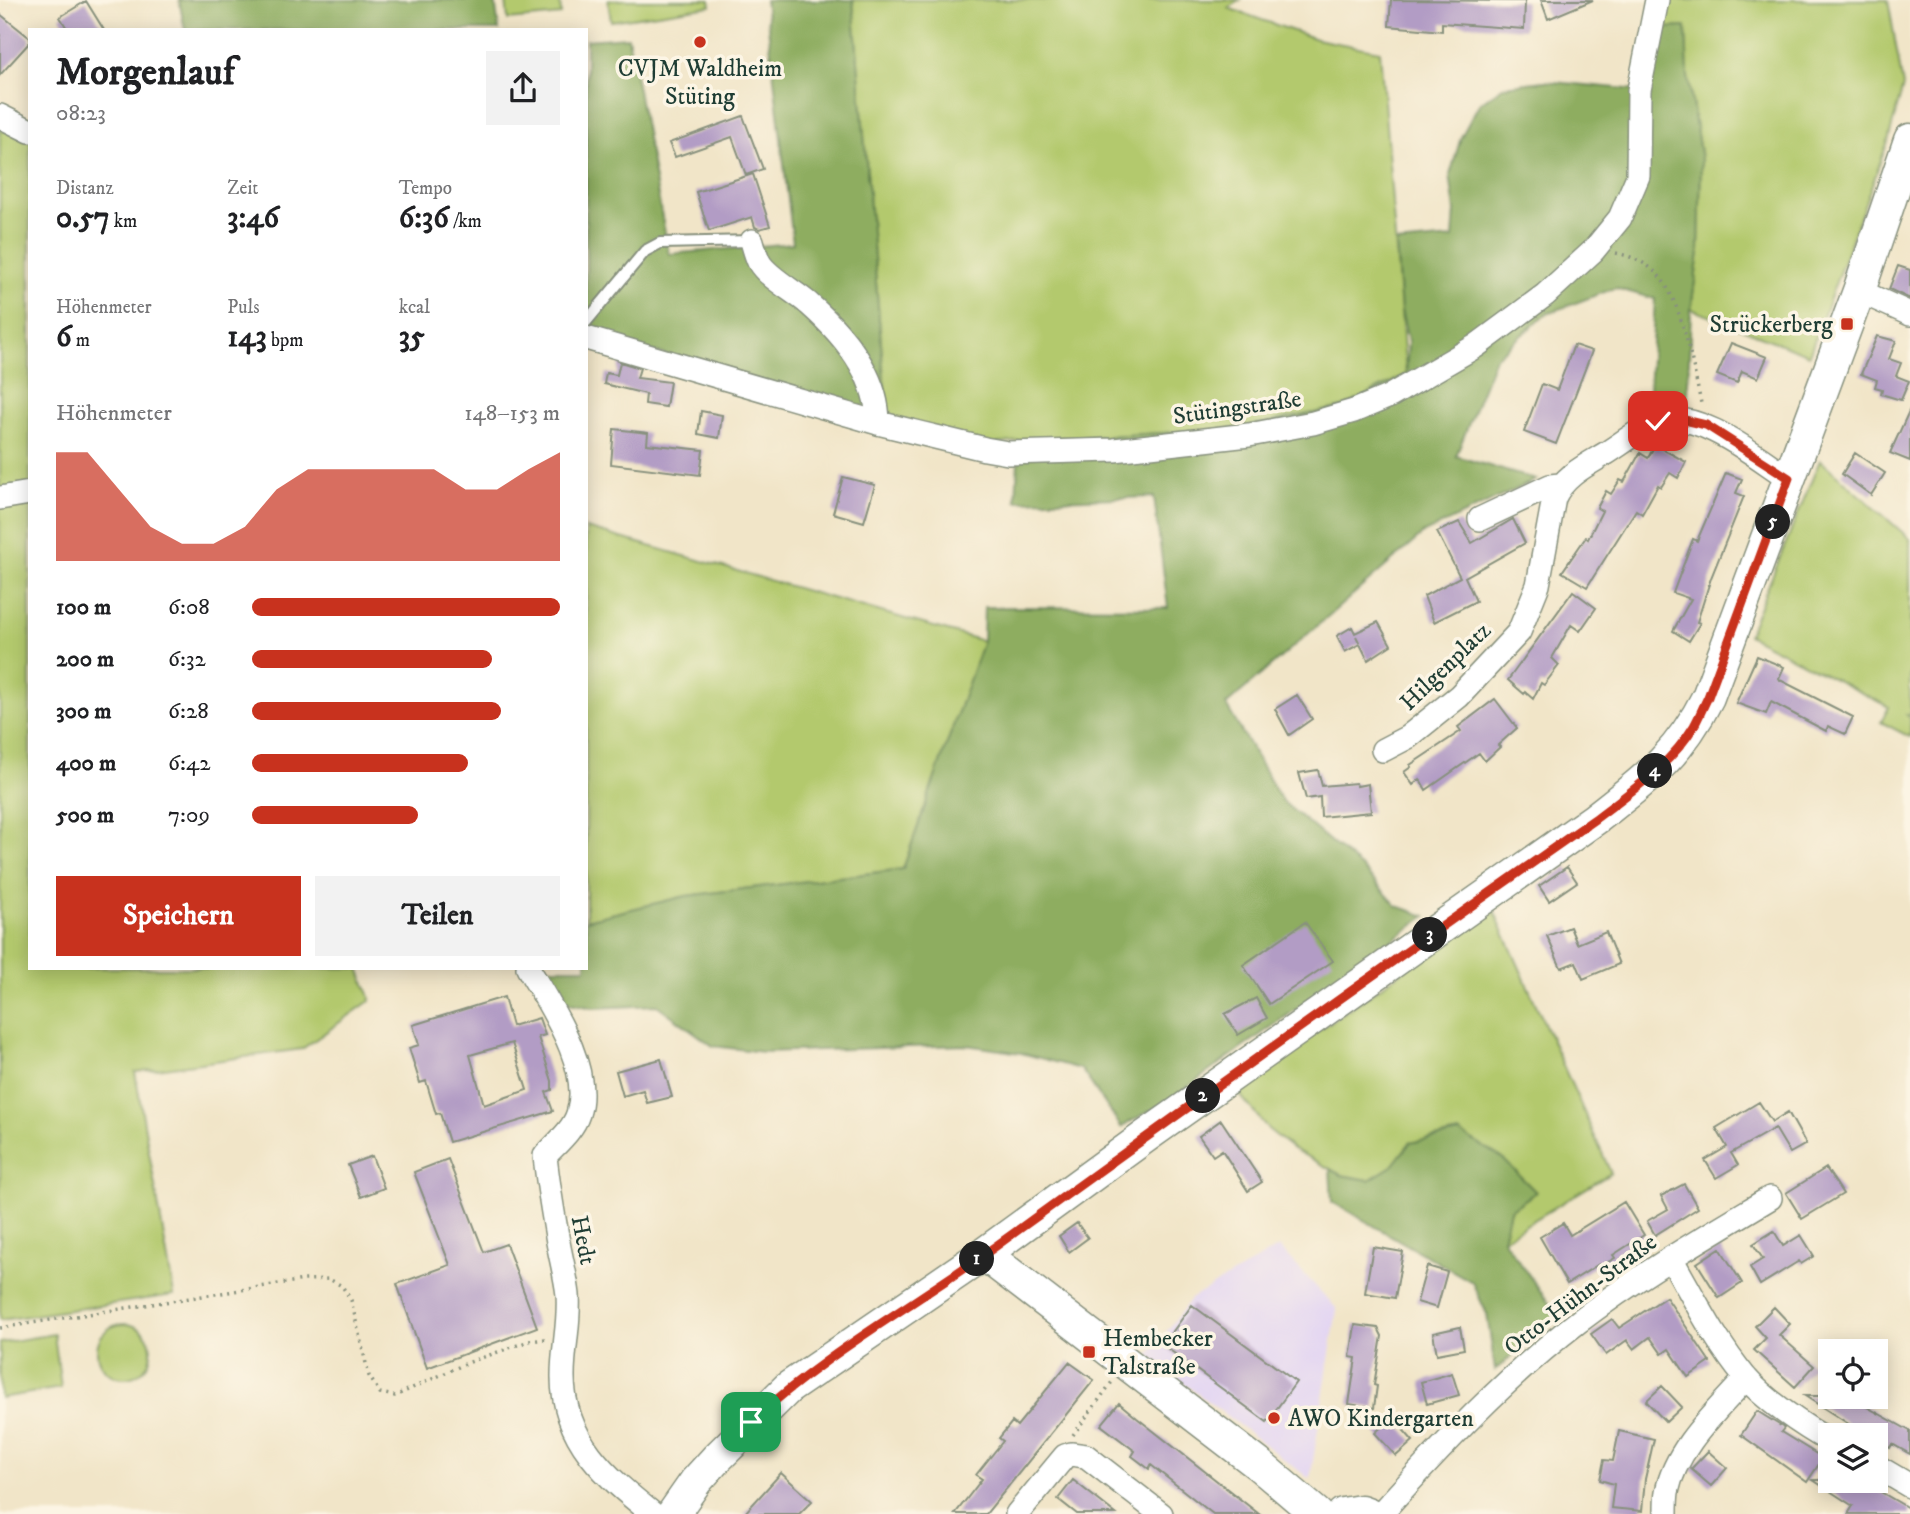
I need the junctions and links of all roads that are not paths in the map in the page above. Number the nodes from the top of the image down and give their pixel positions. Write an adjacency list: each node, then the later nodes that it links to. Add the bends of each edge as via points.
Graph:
1 (1657, 0): 10 (street, Stütingstraße, via 1639,90 1638,176 1619,218 1593,251 1545,295 1476,346 1390,396 1313,423 1114,450 1024,454)
2 (0, 116): 3 (street)
3 (28, 130)
4 (1910, 140): 6 (main road)
5 (752, 241): 8 (lane, via 660,243 645,251); 10 (street, via 760,264 809,304 854,353 878,404)
6 (1859, 291): 7 (street); 11 (main road)
7 (1910, 314)
8 (588, 319)
9 (588, 339): 10 (street, Stütingstraße)
10 (878, 423)
11 (1789, 478): 12 (street, via 1706,425 1676,418 1658,421); 19 (main road, via 1708,697 1693,728 1649,777)
12 (1560, 485): 15 (street); 16 (street, Hilgenplatz, via 1548,523 1538,585 1519,632 1459,696 1408,737)
13 (28, 494): 14 (street)
14 (0, 498)
15 (1480, 519)
16 (1382, 750)
17 (529, 970): 25 (street, Hedt, via 566,1033 583,1088 578,1115 545,1156 567,1292 563,1380 567,1414 592,1460)
18 (1770, 1198): 20 (street, Otto-Hühn-Straße)
19 (984, 1254): 26 (main road, via 788,1388 703,1473); 29 (main road)
20 (1671, 1258): 21 (street, via 1708,1324); 32 (street, Otto-Hühn-Straße, via 1579,1321 1515,1375 1444,1443)
21 (1746, 1378): 22 (street); 33 (street, via 1678,1461 1667,1492)
22 (1818, 1434)
23 (1888, 1473): 24 (street)
24 (1910, 1486)
25 (653, 1514)
26 (673, 1514)
27 (1017, 1514): 28 (street, via 1071,1454 1086,1456)
28 (1161, 1514)
29 (1318, 1514)
30 (1343, 1514): 31 (main road)
31 (1369, 1514)
32 (1380, 1514)
33 (1666, 1514)

